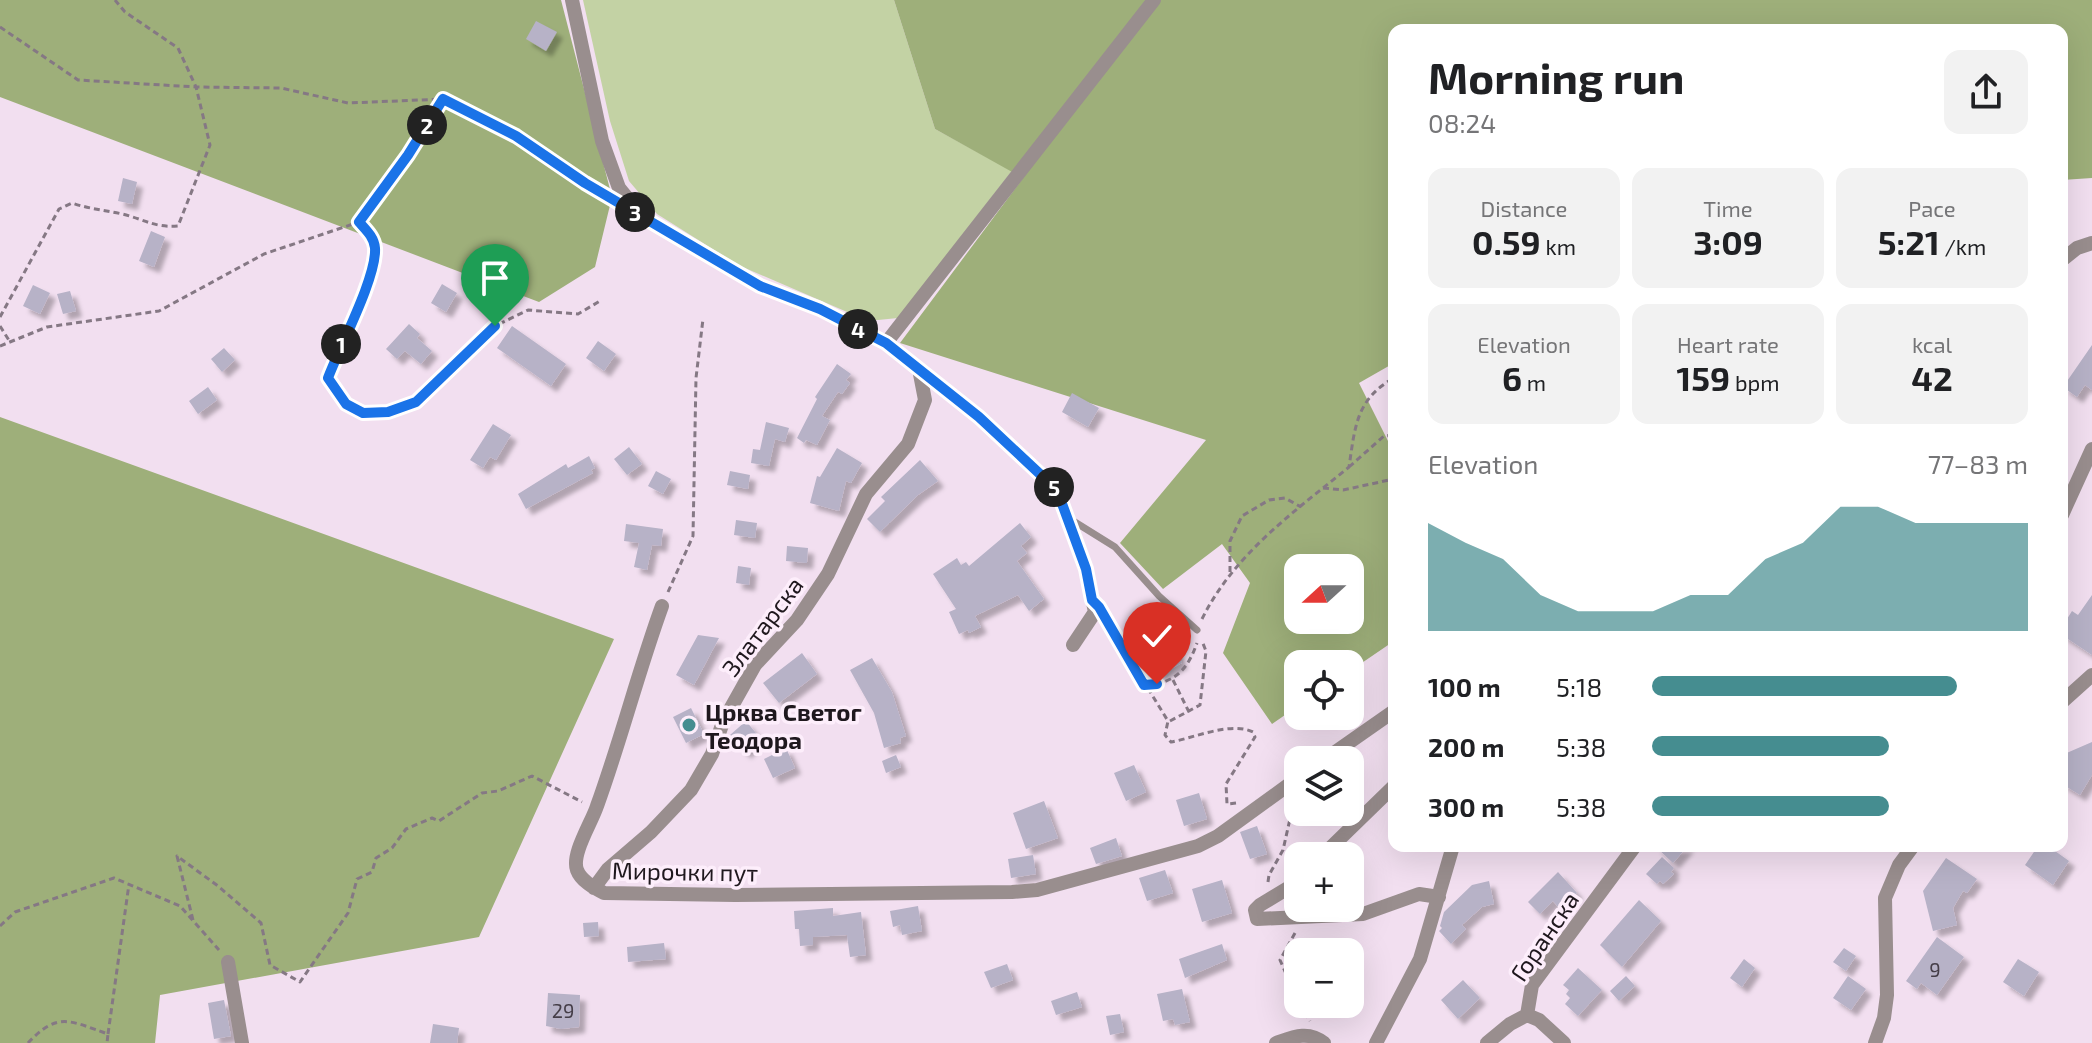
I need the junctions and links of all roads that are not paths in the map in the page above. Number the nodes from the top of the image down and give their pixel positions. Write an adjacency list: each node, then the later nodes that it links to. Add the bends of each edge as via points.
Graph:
1 (572, 0): 5 (street, via 602,141 619,188 642,216 760,286)
2 (1154, 0): 5 (street)
3 (2092, 243): 4 (street)
4 (2068, 255)
5 (886, 343): 6 (street)
6 (919, 369): 9 (street, via 1057,490); 23 (street, Златарска, via 925,400 908,444 866,494 828,574 797,620 755,665 691,790)
7 (2092, 449): 8 (street)
8 (2068, 502)
9 (1067, 517): 11 (lane, via 1115,547); 12 (street, via 1095,612)
10 (662, 606): 23 (street, Мирочки пут, via 576,858 577,870)
11 (1197, 630)
12 (1073, 645)
13 (2092, 675): 14 (street)
14 (2068, 697)
15 (1388, 715): 16 (street)
16 (1344, 746)
17 (1284, 787): 23 (street, Мирочки пут, via 1218,836 1190,849 1037,890 616,895)
18 (1388, 792): 19 (street)
19 (1336, 842)
20 (1451, 852): 25 (street)
21 (1631, 852): 29 (street, Горанска, via 1532,985)
22 (1909, 852): 36 (street, via 1885,898 1887,995)
23 (594, 888)
24 (1284, 890): 27 (street, via 1255,910 1257,919)
25 (1439, 897): 26 (street, via 1419,894); 33 (street, via 1420,959)
26 (1364, 914)
27 (1284, 918)
28 (228, 962): 30 (street)
29 (1527, 1015): 34 (street, Горанска); 35 (street)
30 (242, 1043)
31 (1276, 1043): 32 (street, via 1298,1035)
32 (1324, 1043)
33 (1376, 1043)
34 (1487, 1043)
35 (1564, 1043)
36 (1875, 1043)

